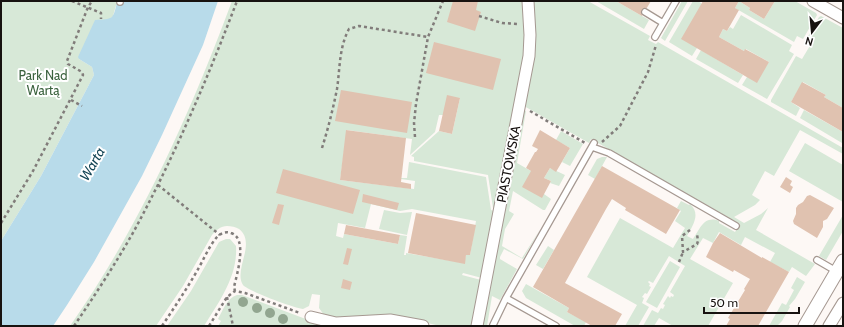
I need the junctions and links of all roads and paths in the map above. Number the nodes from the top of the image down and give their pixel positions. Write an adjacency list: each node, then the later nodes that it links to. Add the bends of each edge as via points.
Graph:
1 (72, 1): 8 (path)
2 (92, 1): 8 (path)
3 (237, 1): 24 (path, via 214,61)
4 (443, 1): 15 (path)
5 (528, 1): 19 (street, PIASTOWSKA, via 530,45)
6 (676, 1): 13 (lane)
7 (814, 1): 11 (street)
8 (88, 7): 12 (path, via 102,13); 18 (path, via 67,60 68,64 83,75)
9 (645, 12): 13 (lane)
10 (479, 16): 14 (path)
11 (843, 18)
12 (101, 19)
13 (664, 23): 16 (lane)
14 (514, 24)
15 (428, 37): 21 (path, via 416,104); 23 (path, via 359,26 349,29 344,38 337,89)
16 (655, 37)
17 (657, 44): 22 (path, via 648,72 620,126)
18 (71, 100): 20 (path); 25 (path, via 33,171)
19 (519, 105): 22 (path); 45 (street, PIASTOWSKA)
20 (82, 106)
21 (415, 137)
22 (596, 145): 26 (lane); 36 (lane)
23 (322, 148)
24 (158, 184): 29 (path); 40 (path, via 121,252)
25 (1, 223)
26 (736, 226)
27 (690, 230): 30 (path, via 682,236)
28 (697, 234): 30 (path, via 696,246)
29 (220, 235)
30 (683, 252): 32 (path)
31 (817, 260): 33 (lane)
32 (679, 262)
33 (840, 266): 47 (street)
34 (235, 291): 35 (path); 38 (path, via 245,292); 41 (path, via 241,250 238,237 228,232 215,240)
35 (227, 297): 42 (path); 43 (path)
36 (506, 298): 39 (lane); 46 (lane)
37 (843, 302): 48 (street)
38 (311, 317): 44 (street, via 336,323 390,320)
39 (493, 325)
40 (74, 326)
41 (162, 326)
42 (209, 326)
43 (233, 326)
44 (423, 326)
45 (477, 326)
46 (556, 326)
47 (805, 326)
48 (829, 326)

